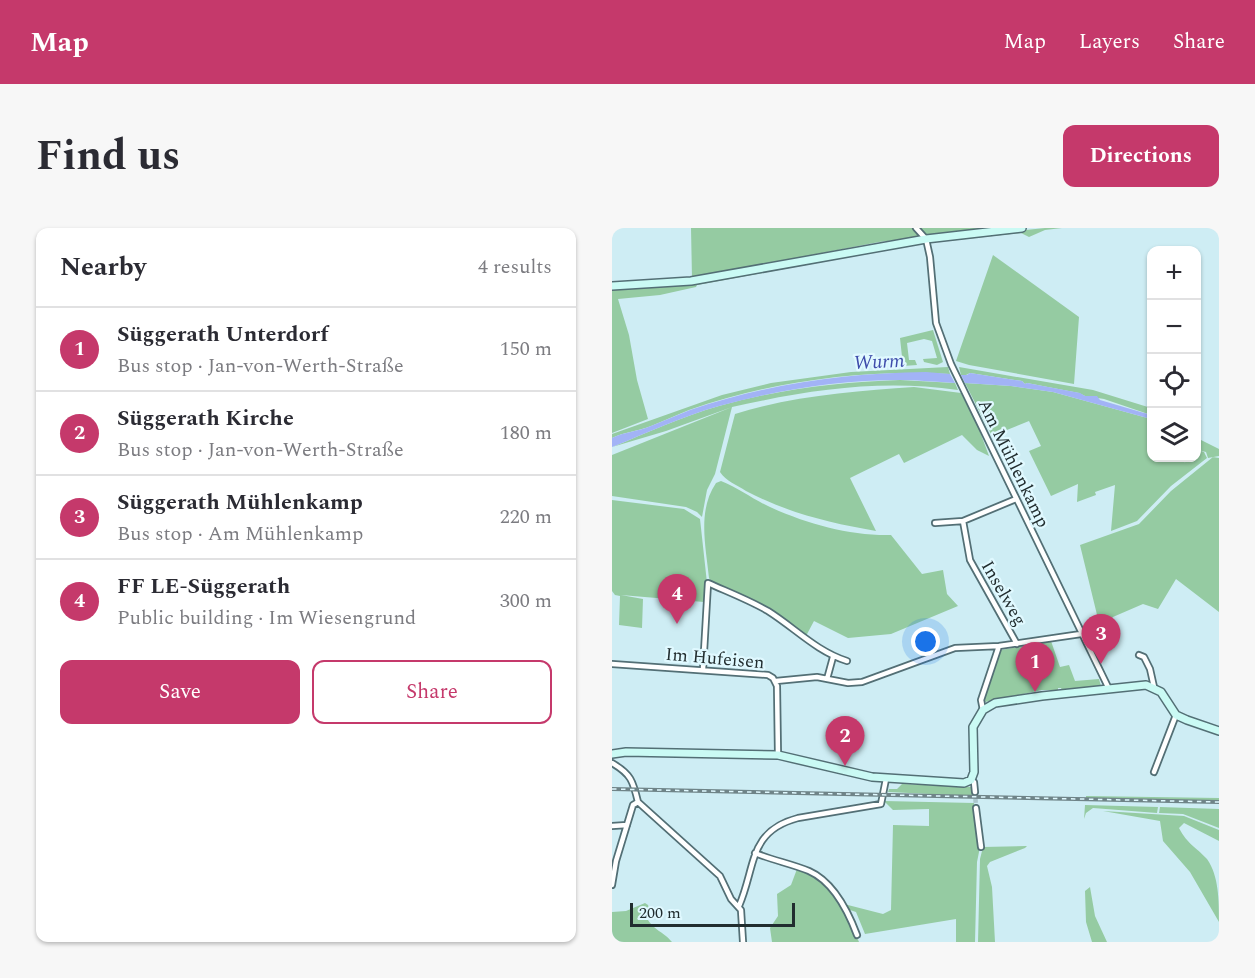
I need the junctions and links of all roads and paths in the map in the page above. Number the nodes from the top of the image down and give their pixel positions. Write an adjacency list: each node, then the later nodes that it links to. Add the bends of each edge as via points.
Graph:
1 (916, 228): 3 (street)
2 (1022, 228): 3 (main road)
3 (926, 239): 4 (main road, via 691,281); 5 (street, Am Mühlenkamp, via 936,323)
4 (612, 286)
5 (1016, 499): 6 (street); 8 (street, Am Mühlenkamp)
6 (963, 521): 7 (street); 9 (street, Inselweg, via 970,560)
7 (935, 523)
8 (1081, 634): 9 (street); 19 (street, Am Mühlenkamp)
9 (1017, 644): 10 (street)
10 (999, 646): 16 (street, via 955,648 862,682); 20 (street, Inselweg, via 981,700)
11 (1139, 655): 18 (street, via 1150,669)
12 (833, 657): 13 (street); 15 (street, via 766,610 708,583); 16 (street)
13 (847, 661)
14 (612, 664): 15 (street, Im Hufeisen)
15 (702, 669): 17 (street, Im Hufeisen, via 768,675)
16 (827, 679): 17 (street)
17 (776, 681): 24 (street, Im Hufeisen)
18 (1154, 687): 19 (main road); 21 (main road)
19 (1109, 689): 20 (main road, via 994,703)
20 (984, 710): 28 (main road, via 973,727)
21 (1176, 715): 22 (main road); 26 (street)
22 (1219, 731)
23 (612, 754): 24 (main road)
24 (778, 754): 27 (main road)
25 (612, 763): 30 (street, via 632,780)
26 (1154, 772)
27 (886, 779): 28 (main road, via 964,783); 35 (street, via 881,804 785,821 764,837)
28 (971, 780): 29 (street)
29 (975, 792)
30 (638, 802): 32 (street, via 633,805); 37 (street, via 720,876 731,899)
31 (976, 808): 34 (street)
32 (627, 825): 33 (street); 36 (street)
33 (612, 826)
34 (981, 847)
35 (755, 853): 37 (street); 38 (street, via 820,879 846,909)
36 (612, 885)
37 (739, 906): 39 (street)
38 (857, 934)
39 (743, 942)

